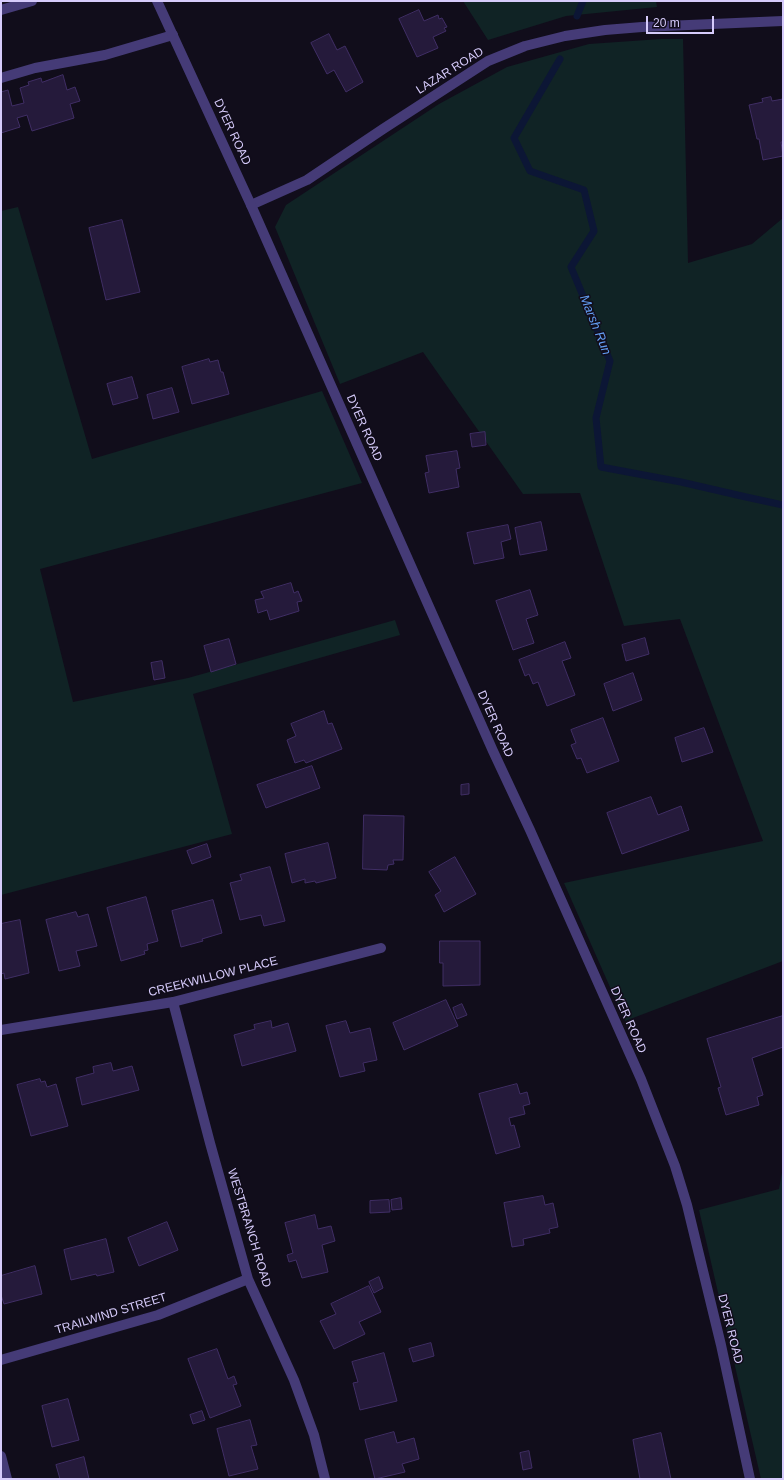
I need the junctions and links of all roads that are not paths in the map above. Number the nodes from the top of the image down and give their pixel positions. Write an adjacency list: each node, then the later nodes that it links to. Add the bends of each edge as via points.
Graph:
1 (32, 1): 3 (street)
2 (157, 1): 5 (street, DYER ROAD)
3 (1, 10)
4 (783, 21): 7 (street, LAZAR ROAD, via 606,30 565,36 525,46 488,61 307,180)
5 (173, 35): 6 (street, via 105,55 36,68); 7 (street, DYER ROAD)
6 (1, 78)
7 (251, 205): 16 (street, DYER ROAD, via 641,1079 665,1140 687,1205)
8 (381, 948): 9 (street, CREEKWILLOW PLACE)
9 (173, 1002): 10 (street, CREEKWILLOW PLACE); 11 (street, WESTBRANCH ROAD)
10 (1, 1030)
11 (248, 1279): 12 (street, TRAILWIND STREET, via 158,1315); 15 (street, WESTBRANCH ROAD, via 294,1380 314,1435)
12 (1, 1360)
13 (1, 1456): 14 (street)
14 (7, 1479)
15 (325, 1479)
16 (750, 1479)

